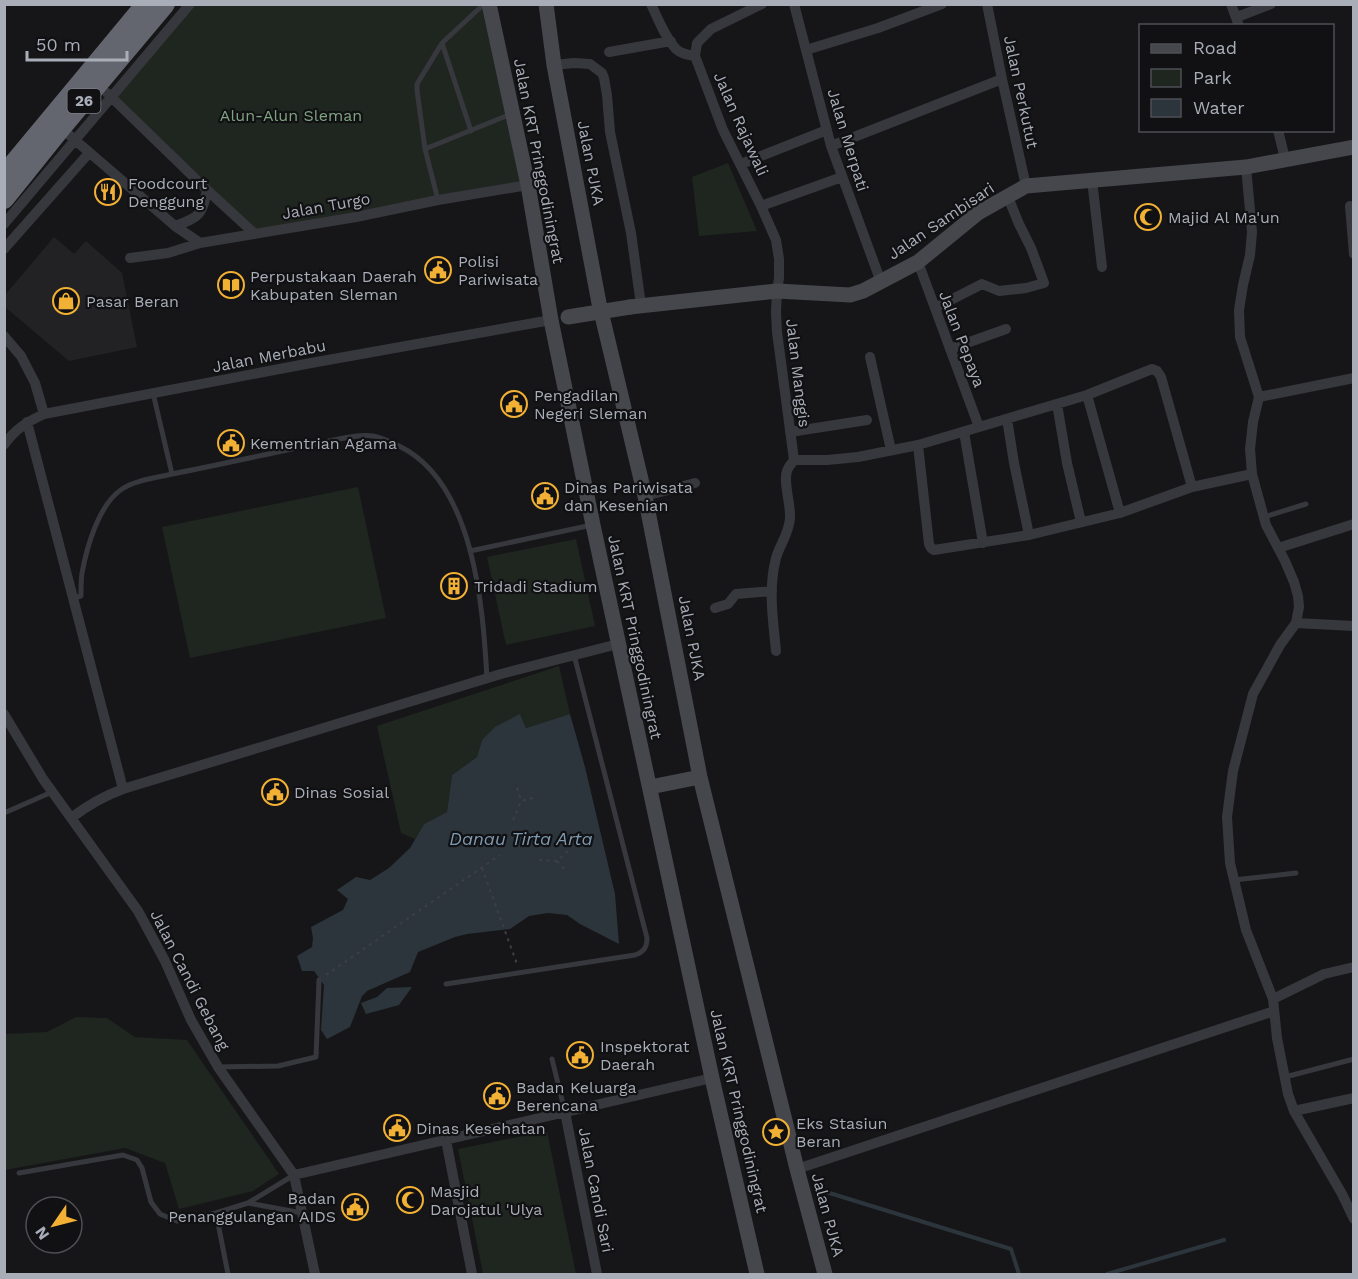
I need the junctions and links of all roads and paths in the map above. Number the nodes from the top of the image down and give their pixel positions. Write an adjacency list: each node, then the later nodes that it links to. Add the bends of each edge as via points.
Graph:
1 (146, 4): 35 (highway, 26)
2 (165, 4): 22 (highway, 26)
3 (190, 4): 22 (street)
4 (484, 4): 16 (lane)
5 (489, 4): 23 (main road, Jalan KRT Pringgodiningrat)
6 (546, 4): 20 (main road, Jalan PJKA)
7 (651, 4): 15 (street)
8 (762, 4): 19 (street, via 711,29 697,43)
9 (794, 4): 17 (street, Jalan Merpati)
10 (942, 4): 17 (street)
11 (987, 4): 21 (street, Jalan Perkutut)
12 (1231, 4): 14 (street)
13 (1271, 4): 14 (street)
14 (1238, 21)
15 (671, 41): 18 (street); 19 (street, via 683,54)
16 (442, 43): 25 (lane); 30 (lane, via 417,84)
17 (806, 50): 24 (street, Jalan Merpati)
18 (609, 52)
19 (695, 56): 33 (street, Jalan Rajawali, via 723,130)
20 (554, 65): 57 (street, via 591,64 604,78 610,132 631,233); 84 (main road, Jalan PJKA, via 599,303)
21 (1002, 79): 28 (street); 39 (street, Jalan Perkutut)
22 (105, 91): 27 (highway, 26); 40 (street)
23 (512, 114): 25 (lane); 38 (main road, Jalan KRT Pringgodiningrat)
24 (827, 130): 28 (street, Jalan Merpati); 33 (street)
25 (471, 131): 30 (lane)
26 (1278, 132): 32 (street)
27 (68, 134): 31 (street); 42 (highway, 26); 46 (street)
28 (831, 146): 36 (street, Jalan Merpati)
29 (1353, 147): 32 (main road, Jalan Sambisari)
30 (425, 149): 43 (lane)
31 (89, 153): 47 (street); 50 (street)
32 (1285, 159): 34 (main road, Jalan Sambisari)
33 (741, 164): 44 (street, Jalan Rajawali)
34 (1246, 167): 37 (main road, Jalan Sambisari); 67 (street, via 1252,232 1239,310 1240,337)
35 (4, 175)
36 (842, 177): 44 (street); 55 (street, Jalan Merpati)
37 (1092, 180): 39 (main road, Jalan Sambisari); 54 (street)
38 (528, 185): 43 (street, Jalan Turgo); 59 (main road, Jalan KRT Pringgodiningrat)
39 (1026, 186): 41 (main road, Jalan Sambisari)
40 (207, 190): 47 (street, via 202,210 195,218); 48 (street)
41 (1008, 197): 53 (main road, Jalan Sambisari, via 978,213); 58 (street, via 1044,283 999,291 982,284)
42 (4, 199)
43 (438, 200): 48 (street, Jalan Turgo)
44 (761, 206): 56 (street, Jalan Rajawali, via 776,240)
45 (1350, 206): 51 (street)
46 (4, 224)
47 (175, 226): 49 (street)
48 (255, 234): 49 (street, Jalan Turgo)
49 (200, 243): 52 (street, Jalan Turgo, via 168,253)
50 (4, 249)
51 (1353, 254)
52 (130, 258)
53 (918, 262): 55 (main road, Jalan Sambisari); 58 (street, Jalan Pepaya)
54 (1102, 267)
55 (881, 282): 56 (main road, Jalan Sambisari, via 850,295)
56 (777, 291): 57 (main road, Jalan Sambisari); 74 (street, Jalan Manggis, via 777,332)
57 (636, 306): 59 (main road, Jalan Sambisari, bridge)
58 (934, 308): 62 (street, Jalan Pepaya)
59 (551, 320): 65 (street, Jalan Merbabu); 90 (main road, Jalan KRT Pringgodiningrat)
60 (1006, 329): 62 (street)
61 (4, 336): 69 (street, via 21,356 35,383)
62 (950, 349): 73 (street, Jalan Pepaya)
63 (870, 357): 78 (street)
64 (1353, 378): 67 (street)
65 (153, 393): 69 (street, Jalan Merbabu); 80 (lane)
66 (1087, 395): 68 (street); 83 (street, via 1152,369 1157,371); 86 (street)
67 (1260, 397): 81 (street, via 1252,422)
68 (1057, 404): 70 (street); 88 (street)
69 (44, 414): 72 (street, Jalan Merbabu)
70 (1007, 418): 73 (street); 91 (street)
71 (867, 420): 74 (street)
72 (27, 422): 76 (street, Jalan Merbabu); 96 (street)
73 (979, 427): 75 (street)
74 (790, 432): 79 (street, Jalan Manggis)
75 (964, 432): 77 (street); 92 (street)
76 (4, 445)
77 (918, 445): 78 (street); 92 (street, via 928,544 934,550)
78 (891, 450): 79 (street, via 858,458)
79 (794, 460): 95 (street, via 786,474 790,520 777,555)
80 (172, 474): 94 (lane, via 334,440 372,436 405,449 441,483 451,498); 96 (lane, via 123,488 110,499 90,541 81,596)
81 (1252, 474): 83 (street); 87 (street)
82 (695, 483): 84 (street)
83 (1192, 487): 86 (street)
84 (645, 496): 105 (main road, Jalan PJKA)
85 (1306, 504): 87 (lane)
86 (1120, 513): 88 (street)
87 (1264, 517): 93 (street)
88 (1081, 522): 91 (street)
89 (1353, 524): 93 (street)
90 (593, 525): 94 (lane); 100 (main road, Jalan KRT Pringgodiningrat)
91 (1029, 535): 92 (street)
92 (982, 543)
93 (1278, 548): 98 (street, via 1298,596)
94 (470, 551): 103 (lane, via 482,613)
95 (772, 591): 97 (street, via 736,594 728,604); 101 (street)
96 (73, 598): 108 (street)
97 (715, 608)
98 (1296, 622): 99 (street); 122 (street, via 1253,694 1233,771 1227,817)
99 (1353, 627)
100 (618, 644): 102 (street); 106 (main road, Jalan KRT Pringgodiningrat)
101 (776, 651)
102 (574, 656): 103 (street); 124 (lane, via 647,944 635,955)
103 (487, 679): 108 (street)
104 (4, 714): 109 (street, Jalan Candi Gebang)
105 (700, 777): 106 (main road); 138 (main road, Jalan PJKA)
106 (650, 787): 133 (main road, Jalan KRT Pringgodiningrat)
107 (517, 788): 111 (path)
108 (123, 789): 113 (street, via 103,797)
109 (52, 792): 112 (lane); 113 (street, Jalan Candi Gebang)
110 (533, 798): 111 (path)
111 (521, 801): 114 (path)
112 (4, 813)
113 (71, 819): 131 (street, Jalan Candi Gebang, via 142,918)
114 (513, 820)
115 (567, 851): 118 (path)
116 (500, 855): 119 (path)
117 (539, 860): 118 (path)
118 (557, 861): 120 (path)
119 (482, 868): 124 (path); 125 (path)
120 (567, 872)
121 (1296, 873): 122 (lane)
122 (1234, 880): 127 (street, via 1246,930)
123 (1353, 967): 127 (street, via 1324,974)
124 (521, 973): 126 (lane)
125 (319, 980): 131 (lane, via 316,1057 278,1066)
126 (446, 984)
127 (1273, 999): 128 (street)
128 (1274, 1011): 132 (street); 138 (street)
129 (552, 1059): 136 (lane)
130 (1353, 1059): 132 (lane)
131 (218, 1067): 140 (street, Jalan Candi Gebang)
132 (1285, 1077): 135 (street)
133 (712, 1078): 136 (street); 149 (main road, Jalan KRT Pringgodiningrat)
134 (1353, 1098): 135 (street)
135 (1294, 1111): 144 (street)
136 (565, 1112): 137 (street); 148 (street, Jalan Candi Sari)
137 (446, 1140): 140 (street); 147 (street)
138 (797, 1169): 150 (main road, Jalan PJKA)
139 (19, 1173): 142 (lane, via 123,1155 137,1160 151,1202 160,1214 177,1221)
140 (294, 1175): 141 (lane); 143 (street, Jalan Candi Gebang)
141 (248, 1203): 142 (lane); 143 (lane)
142 (216, 1213): 145 (lane)
143 (302, 1213): 146 (street, Jalan Candi Gebang)
144 (1353, 1220)
145 (228, 1275)
146 (315, 1275)
147 (472, 1275)
148 (597, 1275)
149 (757, 1275)
150 (825, 1275)

